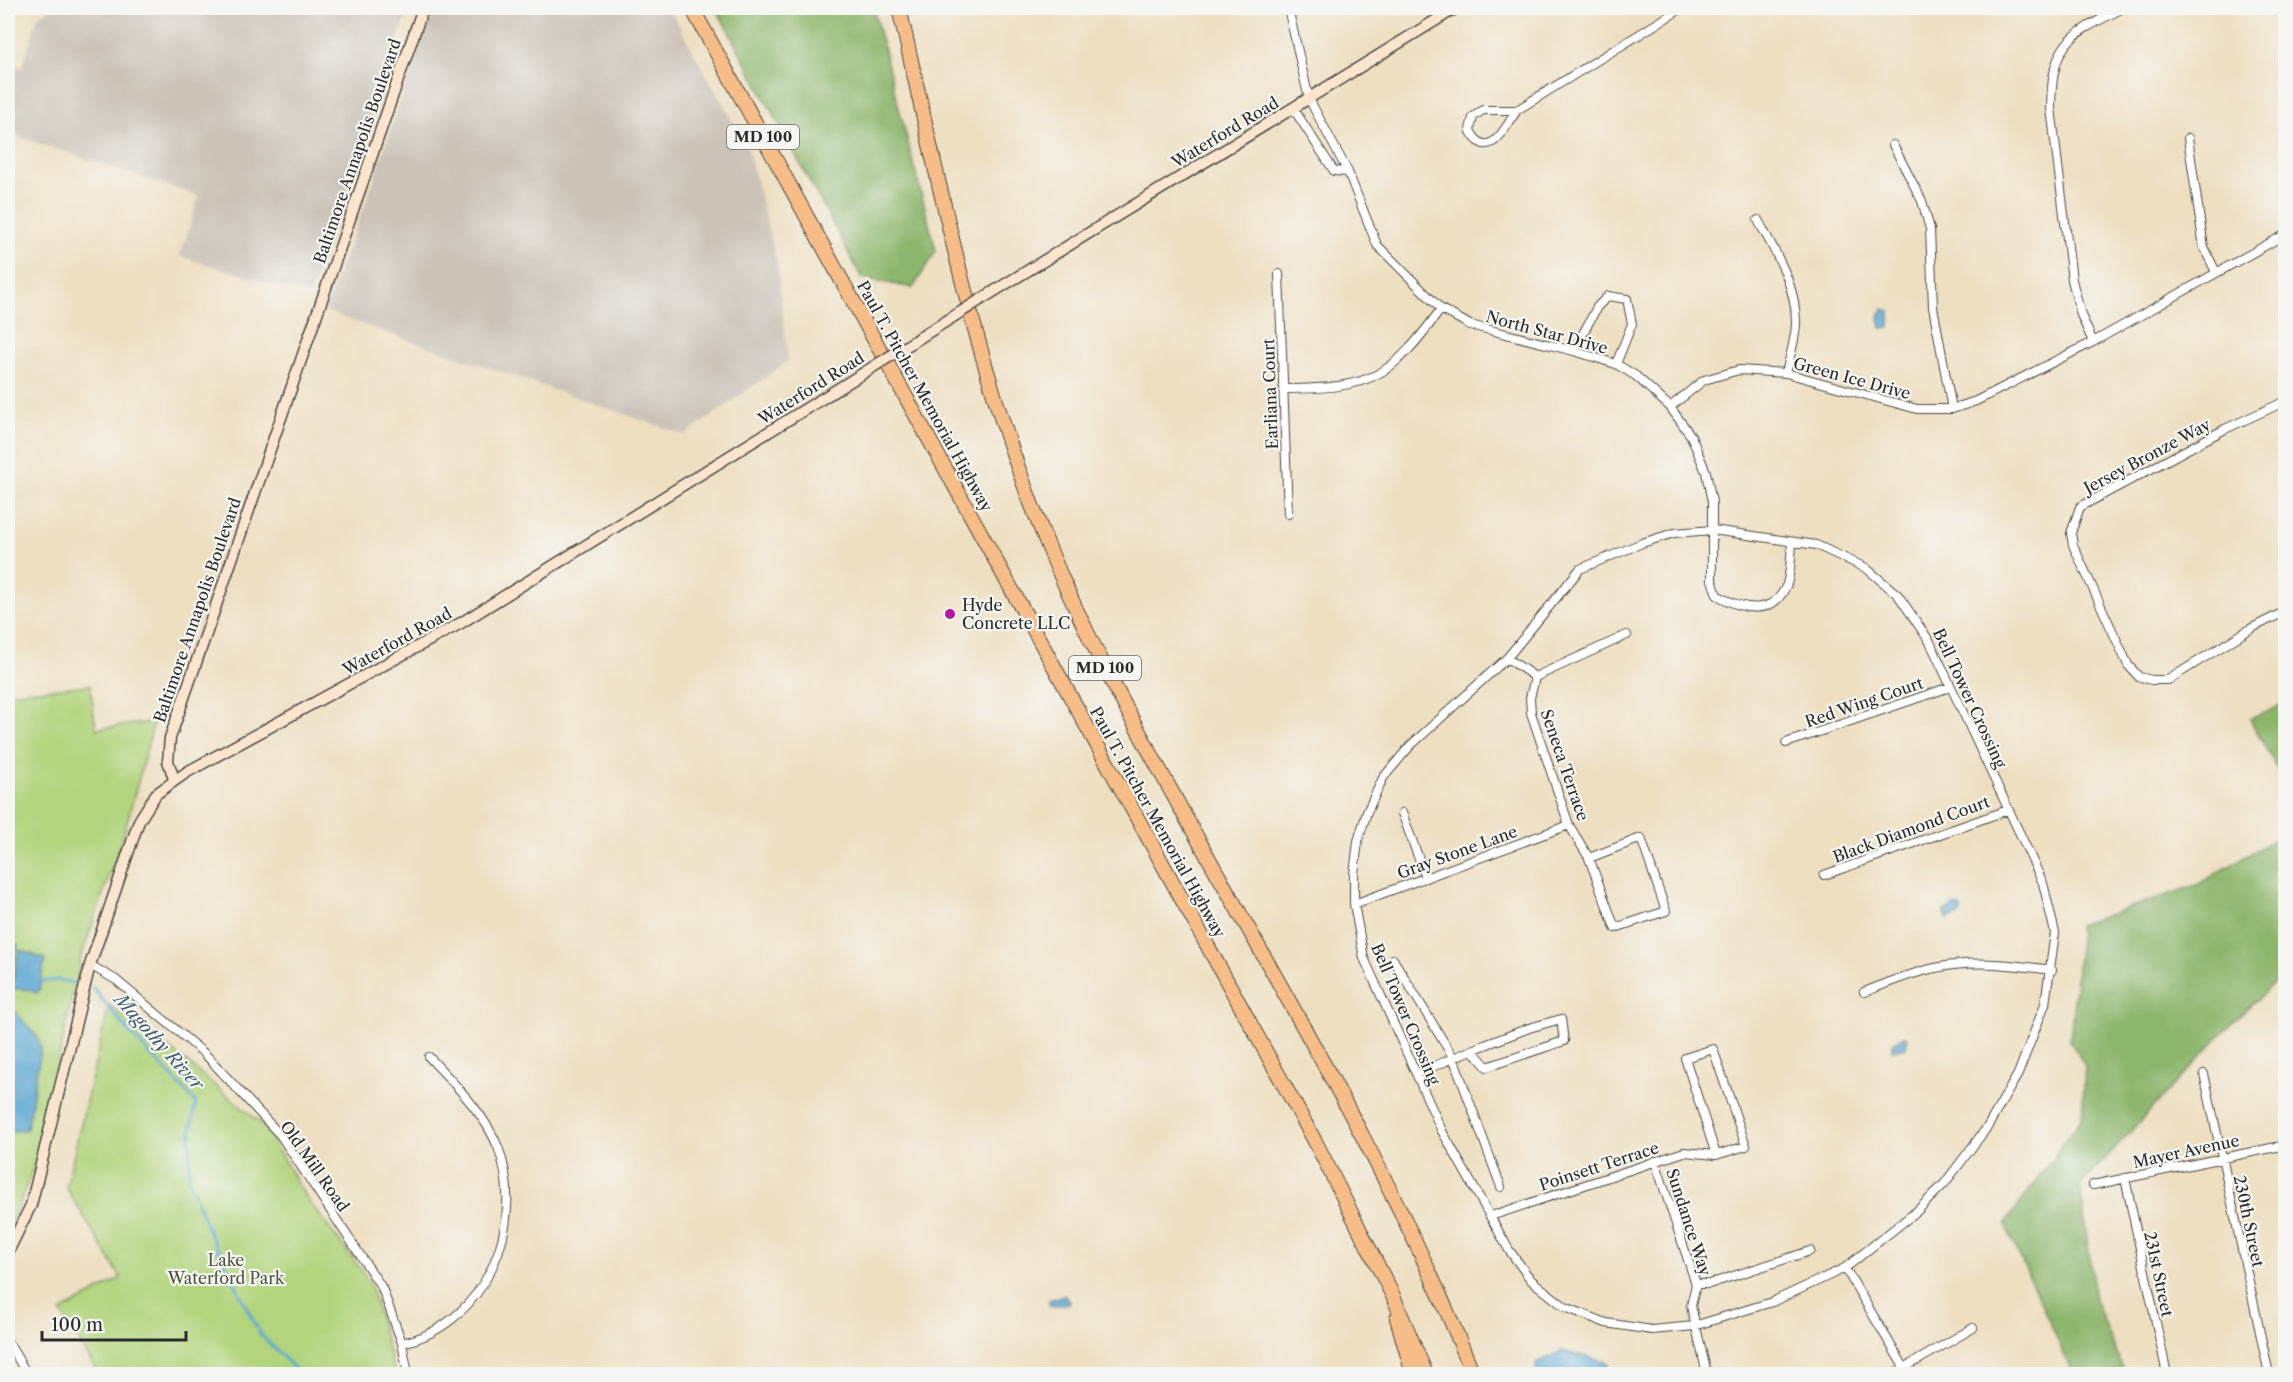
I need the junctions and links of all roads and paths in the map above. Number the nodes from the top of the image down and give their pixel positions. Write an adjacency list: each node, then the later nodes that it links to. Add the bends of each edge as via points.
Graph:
1 (423, 8): 36 (main road, Baltimore Annapolis Boulevard, via 170,738 168,761)
2 (693, 8): 65 (highway, Paul T. Pitcher Memorial Highway / MD 100, via 1311,1134)
3 (899, 8): 66 (highway, Paul T. Pitcher Memorial Highway / MD 100, via 984,368 1019,475 1049,550 1116,689 1390,1190)
4 (1288, 8): 8 (street, North Star Drive)
5 (1456, 8): 8 (main road, Waterford Road)
6 (1682, 8): 10 (street)
7 (2123, 8): 19 (street, via 2074,34 2059,54 2051,79 2051,108 2072,280)
8 (1309, 99): 9 (main road, Waterford Road); 13 (street, North Star Drive)
9 (1293, 108): 13 (street, via 1334,171); 36 (main road, Waterford Road, bridge, via 460,623)
10 (1517, 110): 10 (street, via 1483,110 1473,117 1470,130 1484,143 1496,141)
11 (2188, 138): 16 (street, via 2204,248)
12 (1893, 146): 26 (street, via 1922,201 1930,229 1933,307)
13 (1348, 172): 18 (street, North Star Drive, via 1377,245)
14 (1758, 220): 22 (street, via 1793,294 1796,322)
15 (2286, 234): 16 (street, Green Ice Drive)
16 (2216, 272): 19 (street, Green Ice Drive)
17 (1279, 274): 23 (street, Earliana Court)
18 (1441, 309): 20 (street, North Star Drive, via 1470,325); 23 (street, via 1404,357 1365,380 1333,388)
19 (2093, 342): 26 (street, Green Ice Drive, via 1977,401)
20 (1574, 351): 21 (street, North Star Drive); 21 (street, via 1597,307 1608,296 1627,299 1632,324)
21 (1616, 364): 25 (street, North Star Drive, via 1636,376)
22 (1786, 373): 25 (street, Green Ice Drive, via 1740,370 1704,380); 26 (street, Green Ice Drive, via 1917,410)
23 (1285, 389): 27 (street, Earliana Court)
24 (2286, 401): 30 (street, Jersey Bronze Way, via 2225,429 2080,507 2071,533 2128,665 2139,677 2168,680)
25 (1670, 407): 28 (street, North Star Drive, via 1691,436 1706,472)
26 (1953, 409)
27 (1288, 514)
28 (1713, 530): 29 (street, Bell Tower Crossing); 29 (street, North Star Drive, via 1712,580 1717,595 1743,608 1767,607 1776,602 1787,583); 32 (street, Bell Tower Crossing, via 1674,533 1580,569)
29 (1792, 542): 34 (street, Bell Tower Crossing, via 1816,545 1851,560 1898,595 1930,642)
30 (2286, 611)
31 (1627, 635): 33 (street)
32 (1507, 658): 33 (street); 43 (street, Bell Tower Crossing, via 1410,746 1383,778 1366,812 1358,841)
33 (1535, 677): 39 (street, Seneca Terrace, via 1531,713)
34 (1950, 687): 35 (street, Red Wing Court); 37 (street, Bell Tower Crossing)
35 (1786, 743)
36 (174, 779): 45 (main road, via 148,802 139,820)
37 (2008, 810): 41 (street, Black Diamond Court); 46 (street, Bell Tower Crossing, via 2043,883 2051,910 2055,933)
38 (1402, 813): 42 (street)
39 (1569, 825): 40 (street, Seneca Terrace); 42 (street, Gray Stone Lane)
40 (1588, 858): 40 (street, Seneca Terrace, via 1616,928 1666,911 1641,838)
41 (1824, 875)
42 (1426, 878): 43 (street, Gray Stone Lane)
43 (1354, 903): 51 (street, Bell Tower Crossing, via 1364,958)
44 (1393, 959): 50 (street)
45 (90, 965): 62 (main road, via 37,1185 28,1215); 70 (street, Old Mill Road, via 116,980 205,1054 281,1136 382,1288)
46 (2052, 970): 47 (street, via 2001,964 1953,965); 63 (street, Bell Tower Crossing, via 2045,1004 2018,1074 1988,1126 1945,1183 1917,1211)
47 (1864, 992)
48 (1473, 1050): 48 (street, via 1487,1068 1564,1041 1561,1019); 50 (street)
49 (429, 1056): 70 (street, via 491,1132 504,1166 508,1209 500,1250 471,1301 427,1335)
50 (1453, 1057): 51 (street); 59 (street)
51 (1416, 1074): 60 (street, Bell Tower Crossing, via 1442,1131)
52 (2204, 1074): 55 (street, 230th Street)
53 (2286, 1145): 55 (street, Mayer Avenue)
54 (1716, 1155): 54 (street, Poinsett Terrace, via 1685,1058 1713,1049 1746,1146); 56 (street, Poinsett Terrace, via 1684,1152)
55 (2221, 1157): 57 (street, Mayer Avenue); 81 (street, 230th Street)
56 (1655, 1161): 60 (street, Poinsett Terrace); 64 (street, Sundance Way)
57 (2125, 1178): 58 (street, Mayer Avenue); 80 (street, 231st Street)
58 (2092, 1185)
59 (1501, 1186)
60 (1491, 1216): 67 (street, Bell Tower Crossing, via 1531,1280 1565,1307 1606,1323 1652,1330)
61 (1810, 1251): 64 (street, via 1709,1284)
62 (8, 1252)
63 (1845, 1268): 67 (street, Bell Tower Crossing, via 1772,1302); 71 (street)
64 (1696, 1284): 67 (street, Sundance Way, via 1691,1306)
65 (1393, 1296): 74 (highway); 75 (highway, Paul T. Pitcher Memorial Highway / MD 100)
66 (1450, 1316): 76 (highway, Paul T. Pitcher Memorial Highway / MD 100); 77 (highway)
67 (1694, 1326): 78 (street, Sundance Way)
68 (1973, 1328): 71 (street)
69 (8, 1342): 72 (street)
70 (402, 1343): 73 (street, Old Mill Road)
71 (1906, 1371): 79 (street)
72 (27, 1374)
73 (408, 1374)
74 (1413, 1374)
75 (1426, 1374)
76 (1473, 1374)
77 (1479, 1374)
78 (1707, 1374)
79 (1894, 1374)
80 (2167, 1374)
81 (2269, 1374)

